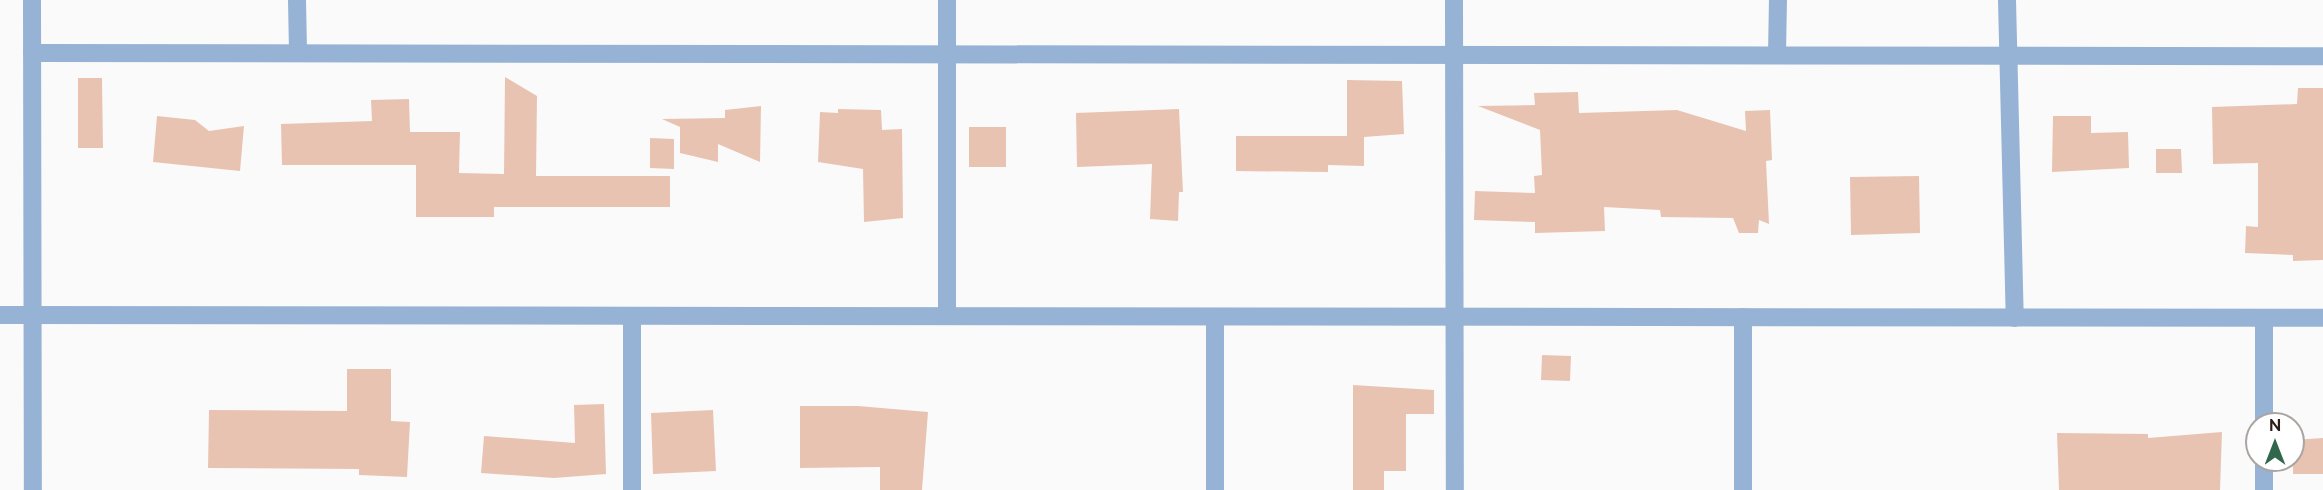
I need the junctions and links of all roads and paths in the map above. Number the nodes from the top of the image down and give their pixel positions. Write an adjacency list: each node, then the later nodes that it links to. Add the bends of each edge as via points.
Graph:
1 (32, 0): 7 (street)
2 (297, 0): 8 (street)
3 (947, 0): 9 (street)
4 (1454, 0): 10 (street)
5 (1778, 0): 11 (street)
6 (2007, 0): 12 (street)
7 (32, 53): 8 (street); 15 (street)
8 (298, 53): 9 (street)
9 (947, 54): 10 (street); 17 (street)
10 (1454, 55): 11 (street); 19 (street)
11 (1777, 55): 12 (street)
12 (2009, 56): 13 (street); 21 (street)
13 (2323, 56)
14 (0, 315): 15 (street)
15 (33, 315): 16 (street); 26 (street)
16 (632, 316): 17 (street); 27 (street)
17 (947, 316): 18 (street)
18 (1215, 317): 19 (street); 28 (street)
19 (1455, 317): 20 (street); 29 (street)
20 (1743, 317): 21 (street); 30 (street)
21 (2015, 318): 22 (street)
22 (2264, 318): 23 (street); 24 (street)
23 (2323, 318)
24 (2264, 412)
25 (2264, 472): 31 (street)
26 (33, 490)
27 (632, 490)
28 (1215, 490)
29 (1455, 490)
30 (1743, 490)
31 (2264, 490)

